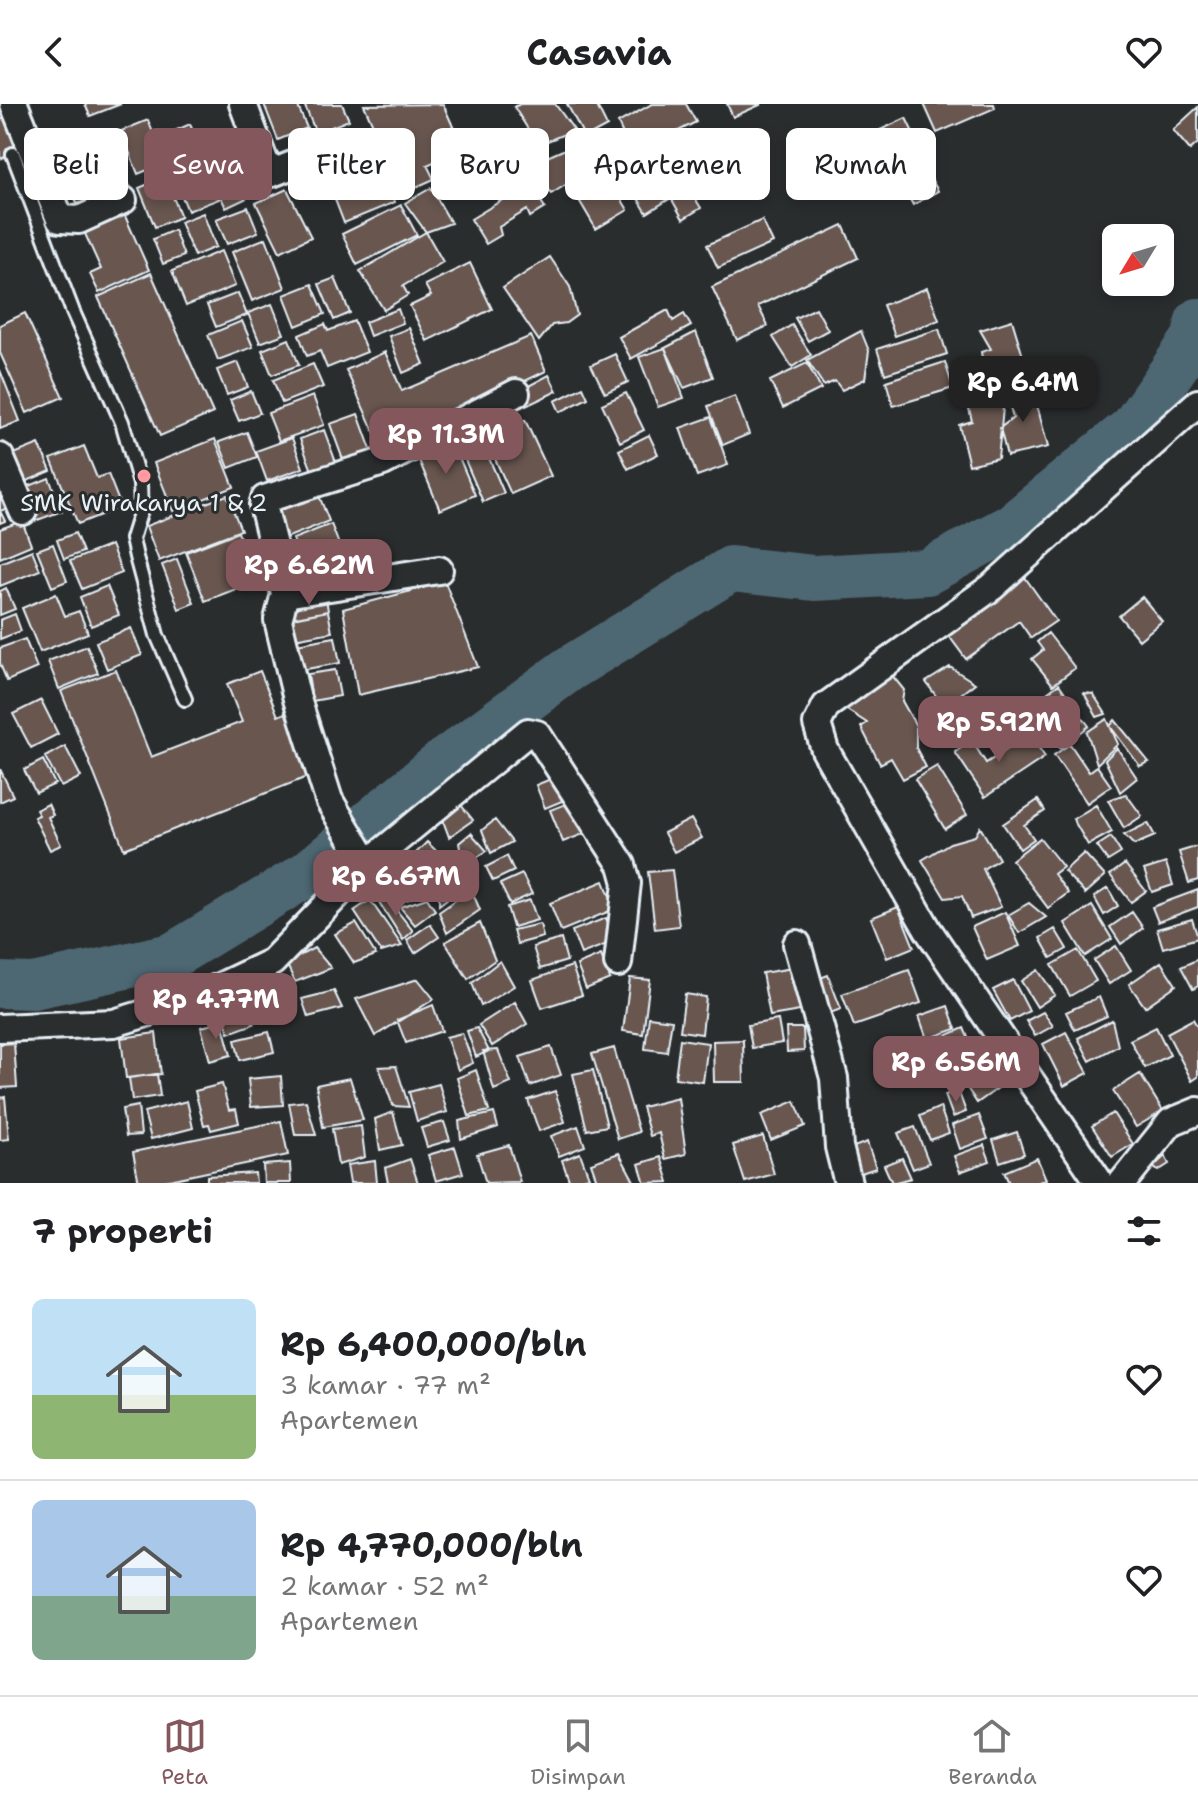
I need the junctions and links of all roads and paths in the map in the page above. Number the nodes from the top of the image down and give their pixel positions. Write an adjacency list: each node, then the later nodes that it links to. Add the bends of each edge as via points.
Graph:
1 (14, 104): 3 (street)
2 (243, 104): 5 (street, via 268,171)
3 (24, 129)
4 (13, 154): 14 (lane, via 122,422 140,484 141,510 132,539 136,557 157,635)
5 (288, 167)
6 (52, 200): 7 (street, via 60,219 79,220)
7 (123, 200)
8 (516, 393): 13 (street, via 383,462 265,499)
9 (1198, 403): 21 (street, via 992,587 826,706 817,724 825,750 928,930)
10 (0, 457): 11 (street)
11 (23, 511)
12 (439, 570): 13 (street)
13 (285, 594): 15 (street, via 278,620 297,699 329,800)
14 (185, 699)
15 (367, 861): 17 (street, via 516,740 528,732 537,734 622,865 627,883); 18 (street, via 272,962 196,998 114,1023)
16 (797, 944): 20 (street, via 834,1078 839,1147)
17 (618, 963)
18 (0, 1028)
19 (1198, 1111): 22 (street, via 1171,1122)
20 (848, 1183)
21 (1100, 1183)
22 (1122, 1183)

